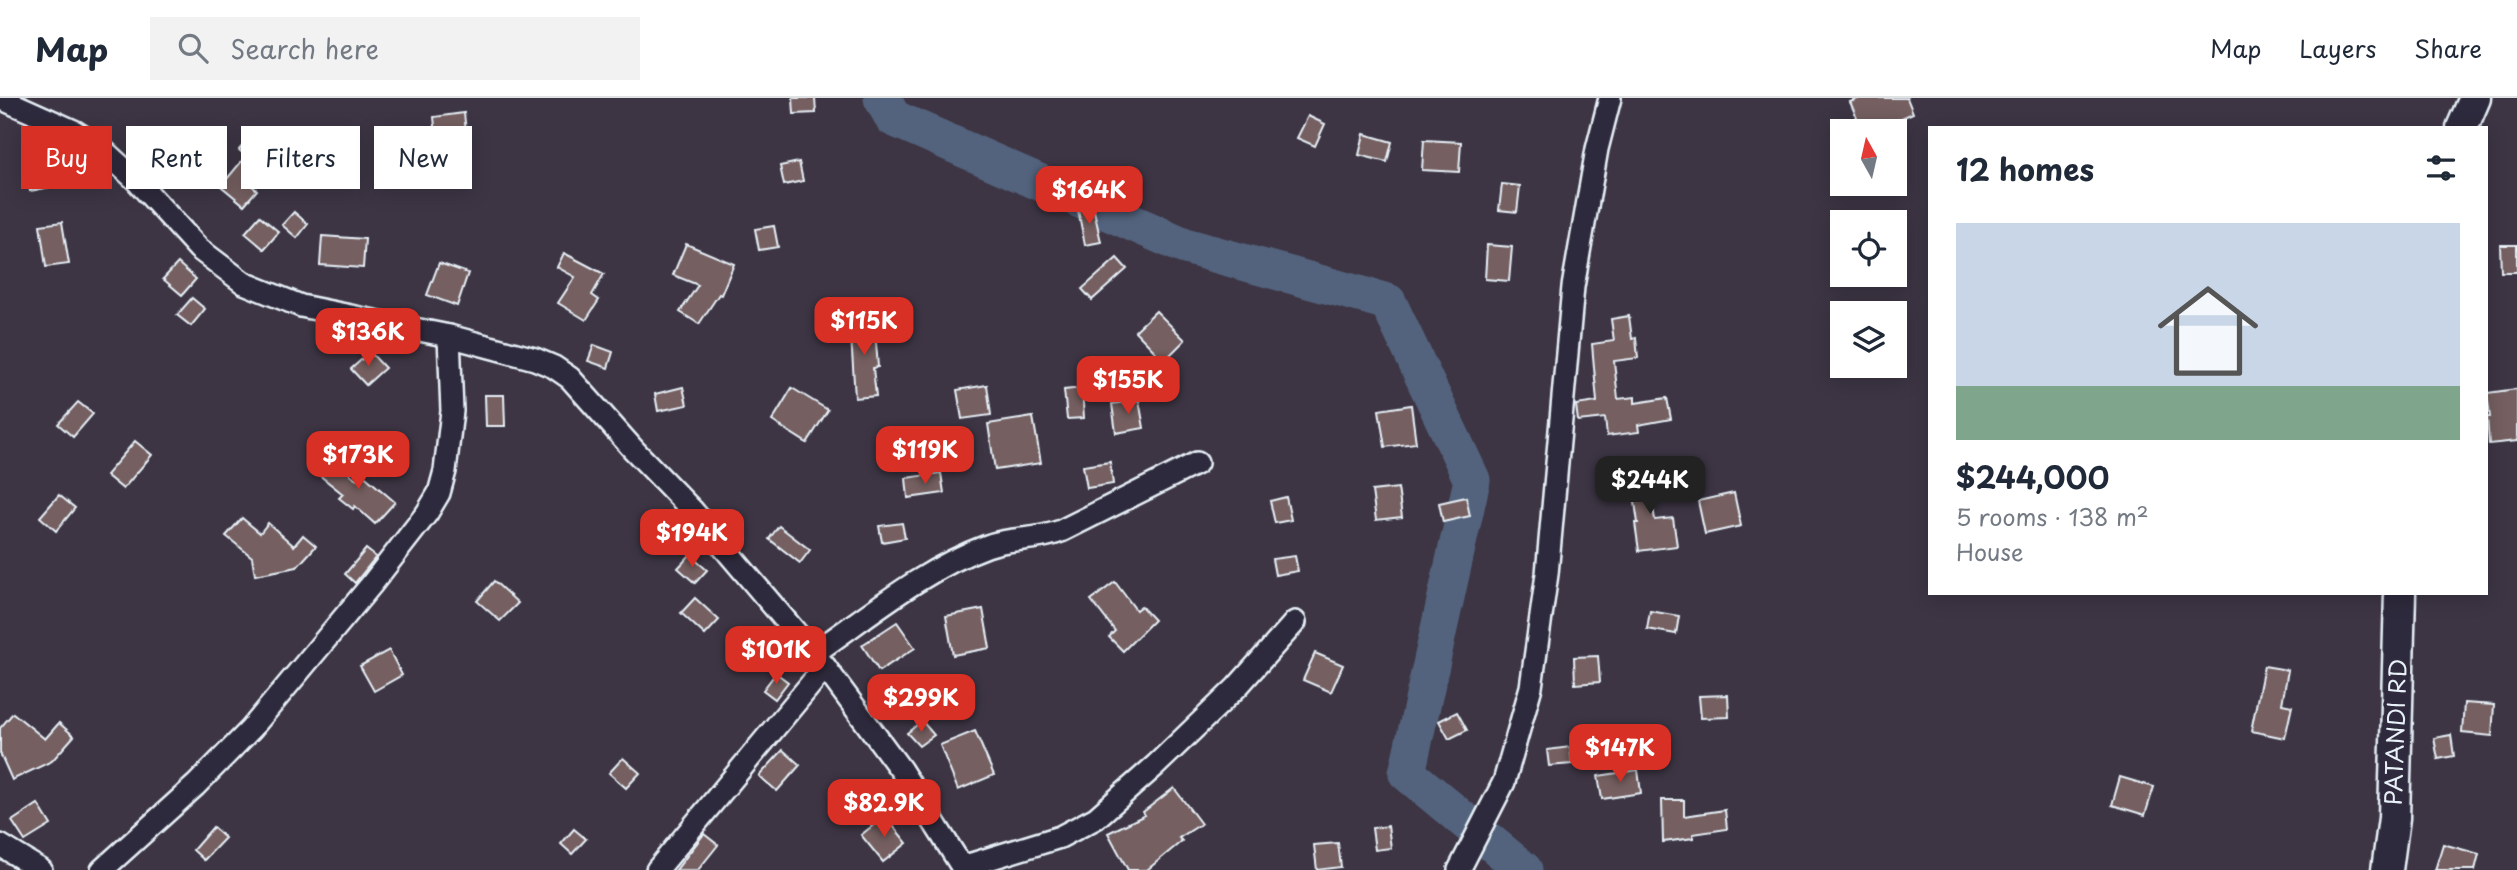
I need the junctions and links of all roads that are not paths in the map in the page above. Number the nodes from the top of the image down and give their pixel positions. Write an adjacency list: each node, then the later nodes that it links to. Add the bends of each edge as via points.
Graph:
1 (0, 98): 5 (street, via 74,131 102,149 199,249 244,283 300,306)
2 (1610, 98): 15 (street, via 1573,287 1547,574 1531,687 1504,782)
3 (2475, 98): 4 (street)
4 (2463, 126)
5 (449, 336): 9 (street, via 535,359 570,378 692,510); 13 (street, via 452,411 445,471 427,513 251,729)
6 (1197, 463): 9 (street, via 1061,531 1001,541 923,577)
7 (2400, 595): 16 (street, PATANDI RD, via 2394,817)
8 (1295, 622): 11 (street, via 1237,687 1096,818 1060,837)
9 (819, 660): 11 (street, via 901,770); 14 (street)
10 (0, 845): 12 (street)
11 (963, 869)
12 (41, 870)
13 (102, 870)
14 (657, 870)
15 (1459, 870)
16 (2387, 870)

